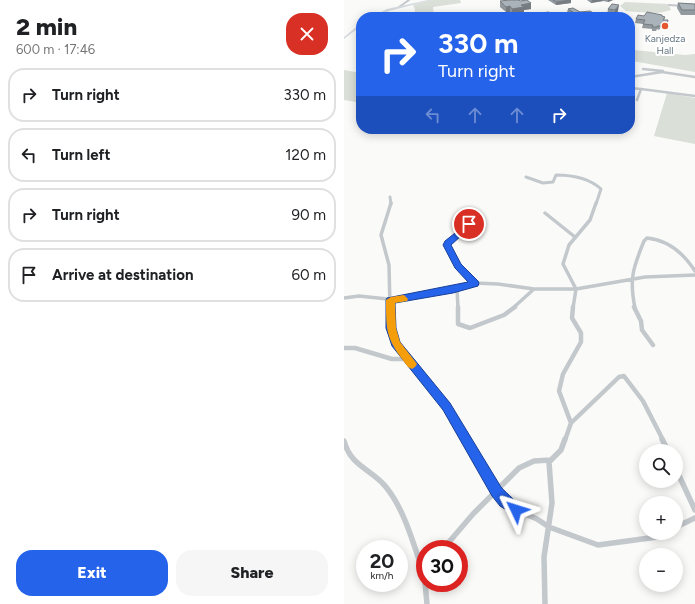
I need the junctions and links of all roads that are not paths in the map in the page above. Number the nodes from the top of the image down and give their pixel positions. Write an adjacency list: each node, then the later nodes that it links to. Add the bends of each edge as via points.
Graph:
1 (409, 0): 5 (street)
2 (431, 0): 5 (street)
3 (670, 6): 4 (street)
4 (689, 6)
5 (399, 8): 6 (street)
6 (387, 12)
7 (356, 28): 8 (street)
8 (344, 38)
9 (643, 69): 10 (street)
10 (666, 71): 11 (street); 12 (street)
11 (635, 76)
12 (695, 77)
13 (635, 88): 14 (street)
14 (642, 89): 15 (street); 16 (street)
15 (695, 96)
16 (636, 100)
17 (526, 177): 21 (street, via 549,184 556,175 566,175 588,181 601,189 590,220)
18 (390, 197): 30 (street, via 392,207 384,222 381,239 388,257)
19 (545, 213): 21 (street)
20 (477, 218): 25 (street, via 447,245 458,266)
21 (575, 237): 28 (street, via 565,254 563,264)
22 (695, 271): 24 (street, via 684,256 670,246 659,240 647,238 634,265)
23 (695, 275): 24 (street)
24 (632, 279): 28 (street); 31 (street, via 631,290 635,310 644,335)
25 (475, 283): 26 (street); 27 (street)
26 (457, 289): 27 (street, via 458,324 470,328 510,312); 30 (street)
27 (534, 289): 28 (street)
28 (576, 290): 34 (street, via 572,318 582,338 563,374 559,391)
29 (344, 298): 30 (street, via 359,296)
30 (391, 300): 33 (street, via 391,328 396,344)
31 (653, 345)
32 (344, 348): 33 (street, via 355,348 392,359)
33 (407, 359): 39 (street, via 446,407)
34 (571, 423): 36 (street, via 619,377 624,376 638,394); 37 (street, via 560,450)
35 (344, 441): 46 (street, via 349,455 385,486 396,503)
36 (665, 444)
37 (550, 460): 39 (street, via 534,461 519,468); 43 (street, via 552,503)
38 (683, 484): 40 (street)
39 (496, 491): 43 (street, via 516,510); 45 (street)
40 (695, 510)
41 (695, 518): 42 (street)
42 (683, 524)
43 (549, 526): 44 (street, via 598,545); 49 (street, via 544,557)
44 (639, 539)
45 (451, 540)
46 (416, 554)
47 (426, 592): 48 (street)
48 (427, 604)
49 (545, 604)

